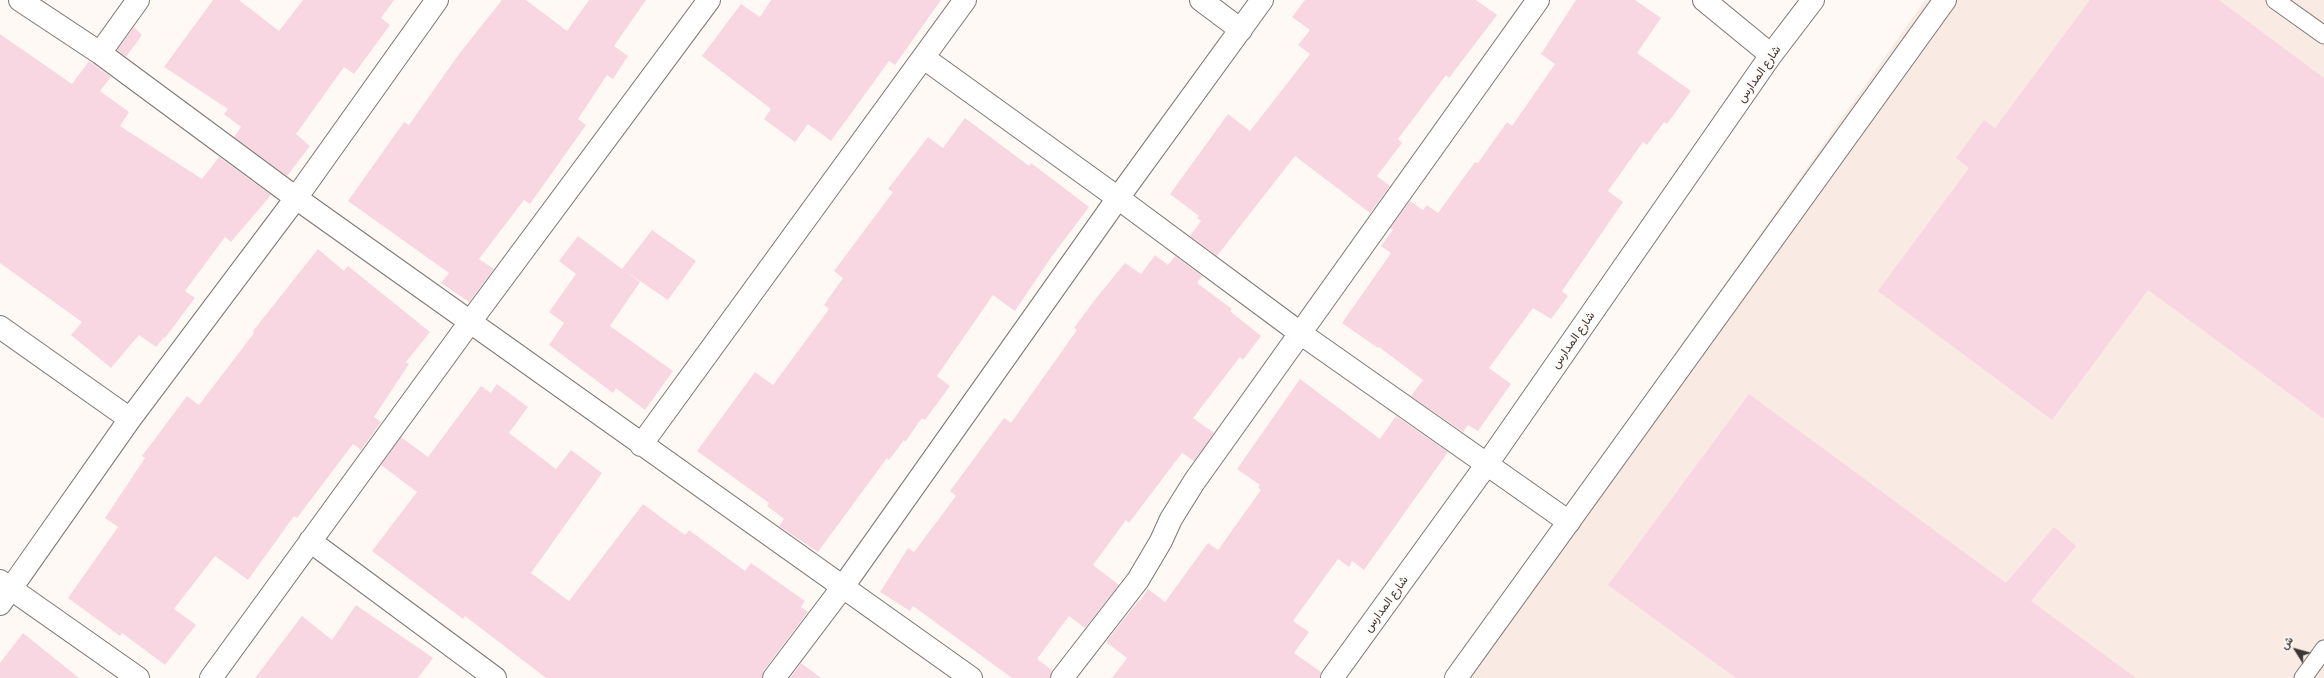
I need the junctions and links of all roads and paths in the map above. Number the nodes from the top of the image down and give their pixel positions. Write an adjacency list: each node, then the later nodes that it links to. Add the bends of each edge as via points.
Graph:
1 (20, 0): 15 (street)
2 (138, 0): 15 (street)
3 (437, 0): 18 (street)
4 (709, 0): 20 (street)
5 (965, 0): 17 (street)
6 (1201, 0): 13 (street)
7 (1262, 0): 13 (street)
8 (1538, 0): 22 (street)
9 (1704, 0): 16 (street)
10 (1813, 0): 16 (street, شارع المدارس)
11 (1945, 0): 26 (street)
12 (2275, 0): 14 (lane)
13 (1241, 30): 19 (street)
14 (2324, 35)
15 (100, 53): 18 (street)
16 (1771, 55): 25 (street, شارع المدارس)
17 (924, 58): 19 (street); 24 (street)
18 (296, 198): 20 (street); 23 (street)
19 (1118, 198): 22 (street); 28 (street)
20 (470, 322): 24 (street); 27 (street)
21 (0, 327): 23 (street)
22 (1300, 333): 25 (street); 36 (street, via 1181,501 1138,580)
23 (130, 419): 29 (street)
24 (641, 445): 28 (street)
25 (1487, 464): 26 (street); 37 (street, شارع المدارس)
26 (1569, 522): 38 (street)
27 (310, 541): 32 (street); 33 (street)
28 (842, 588): 34 (street); 35 (street)
29 (4, 592): 31 (street)
30 (2324, 649): 39 (lane)
31 (138, 678)
32 (211, 678)
33 (494, 678)
34 (774, 678)
35 (971, 678)
36 (1062, 678)
37 (1332, 678)
38 (1456, 678)
39 (2303, 678)

